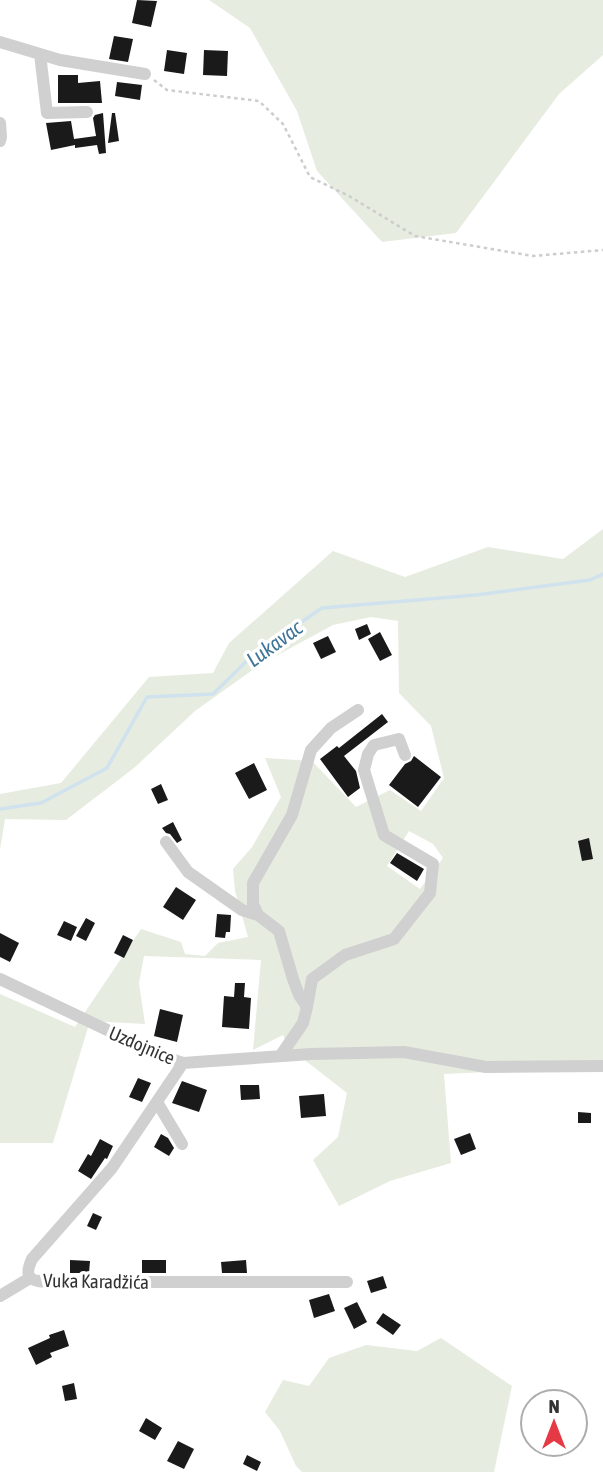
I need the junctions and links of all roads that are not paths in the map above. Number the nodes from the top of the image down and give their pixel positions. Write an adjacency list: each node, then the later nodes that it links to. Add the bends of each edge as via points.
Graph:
1 (0, 41): 2 (street)
2 (40, 54): 3 (street); 4 (street, via 47,113)
3 (145, 74)
4 (87, 112)
5 (0, 123): 6 (street)
6 (0, 141)
7 (358, 710): 10 (street, via 331,728 312,750 292,815 253,883)
8 (405, 755): 12 (street, via 400,739 374,745 364,770 384,835 433,864 430,893 394,939 345,955 312,979)
9 (166, 842): 10 (street, via 188,872 242,910)
10 (258, 915): 12 (street, via 279,932)
11 (0, 979): 14 (street, Uzdojnice)
12 (307, 1007): 13 (street, via 303,1023)
13 (281, 1055): 14 (street, Uzdojnice); 15 (street, via 404,1052 485,1067)
14 (183, 1063): 16 (street, Vuka Karadžića)
15 (603, 1066)
16 (157, 1102): 17 (street); 18 (street, Vuka Karadžića, via 112,1168 32,1259)
17 (182, 1144)
18 (30, 1278): 19 (street, Vuka Karadžića, via 49,1282); 20 (street)
19 (347, 1282)
20 (0, 1296)

